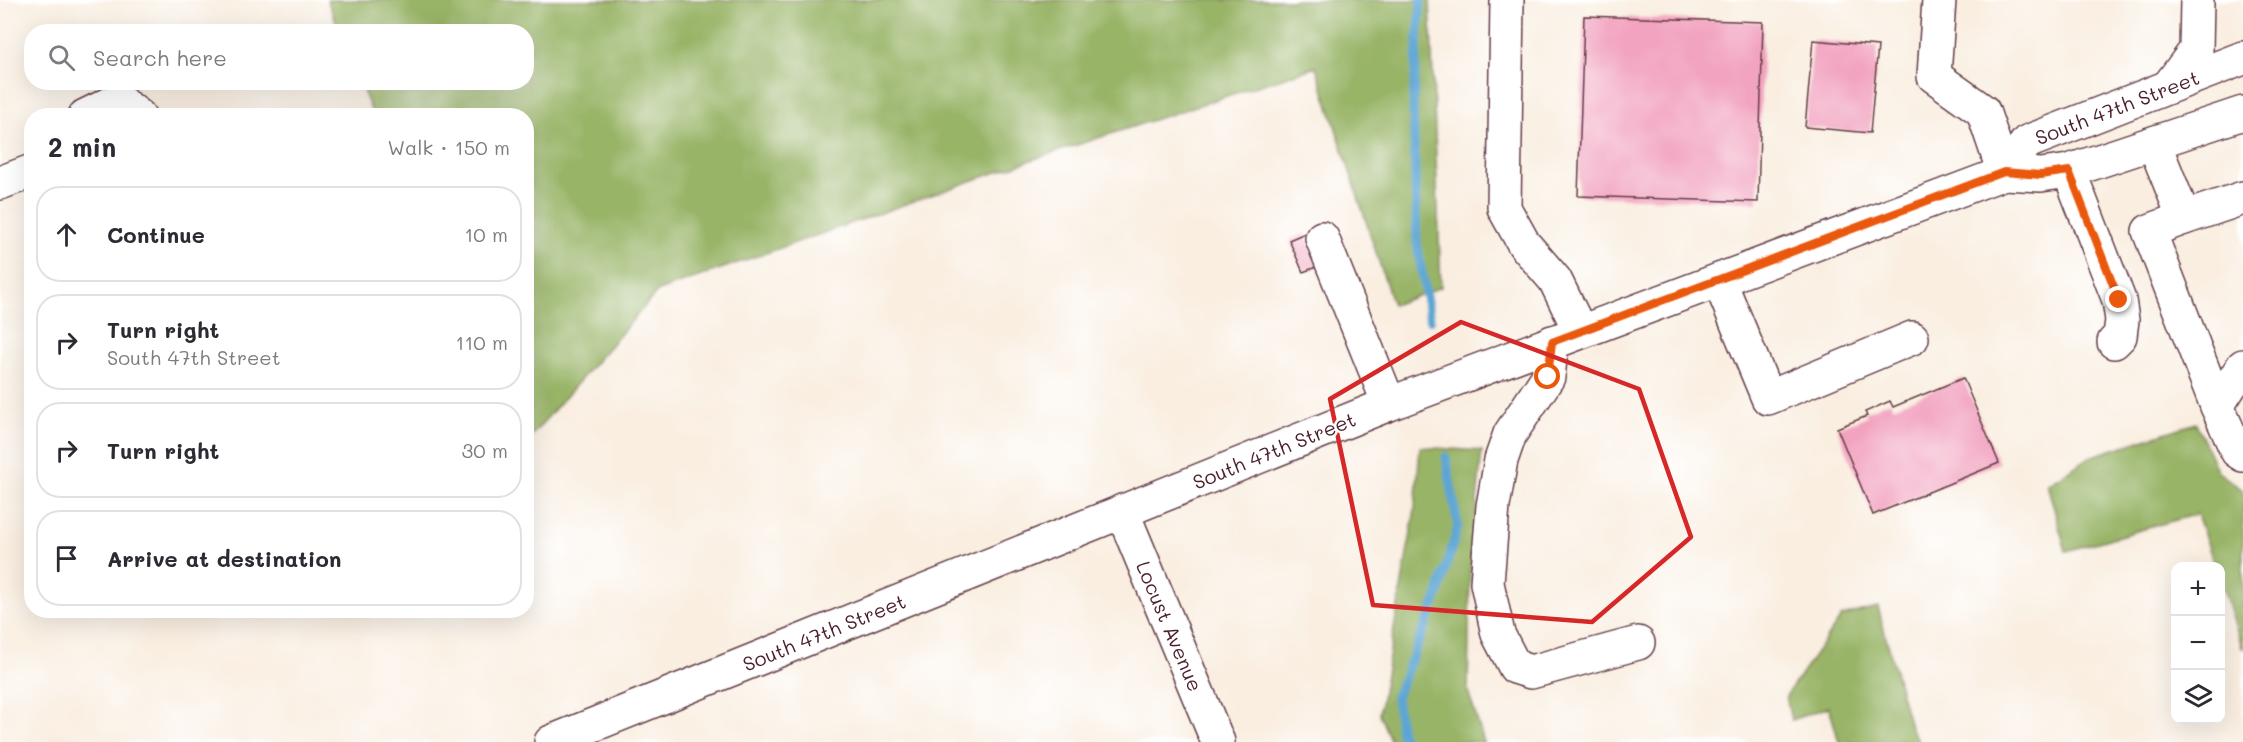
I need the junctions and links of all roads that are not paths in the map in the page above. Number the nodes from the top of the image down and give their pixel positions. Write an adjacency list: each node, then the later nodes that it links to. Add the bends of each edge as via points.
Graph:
1 (1507, 0): 18 (main road, via 1504,208 1524,244 1555,279)
2 (1939, 0): 11 (main road, via 1934,76 1983,111)
3 (2197, 0): 5 (main road, via 2196,50)
4 (2243, 58): 5 (main road, South 47th Street)
5 (2167, 89): 11 (main road, South 47th Street, via 2027,142)
6 (102, 108): 7 (main road, via 118,100)
7 (128, 108)
8 (2243, 114): 9 (main road, South 47th Street)
9 (2154, 143): 10 (main road, South 47th Street); 15 (main road)
10 (2069, 171): 11 (main road, South 47th Street, via 2041,175); 20 (main road, via 2119,300 2122,320 2120,336)
11 (2004, 172): 17 (main road, South 47th Street)
12 (24, 174): 13 (main road)
13 (0, 183)
14 (2243, 198): 15 (main road)
15 (2184, 218): 23 (main road, via 2149,231)
16 (1322, 238): 22 (main road)
17 (1719, 280): 18 (main road, South 47th Street); 19 (main road, via 1768,398)
18 (1566, 337): 22 (main road, South 47th Street); 26 (main road, via 1548,377 1510,434 1501,460 1487,583 1498,634 1515,667 1531,672)
19 (1912, 338)
20 (2114, 342)
21 (2243, 366): 23 (main road)
22 (1389, 404): 25 (main road, South 47th Street)
23 (2217, 406): 24 (main road, via 2237,451)
24 (2243, 455)
25 (1122, 511): 27 (main road, South 47th Street); 28 (main road, Locust Avenue)
26 (1638, 643)
27 (551, 742)
28 (1218, 742)

